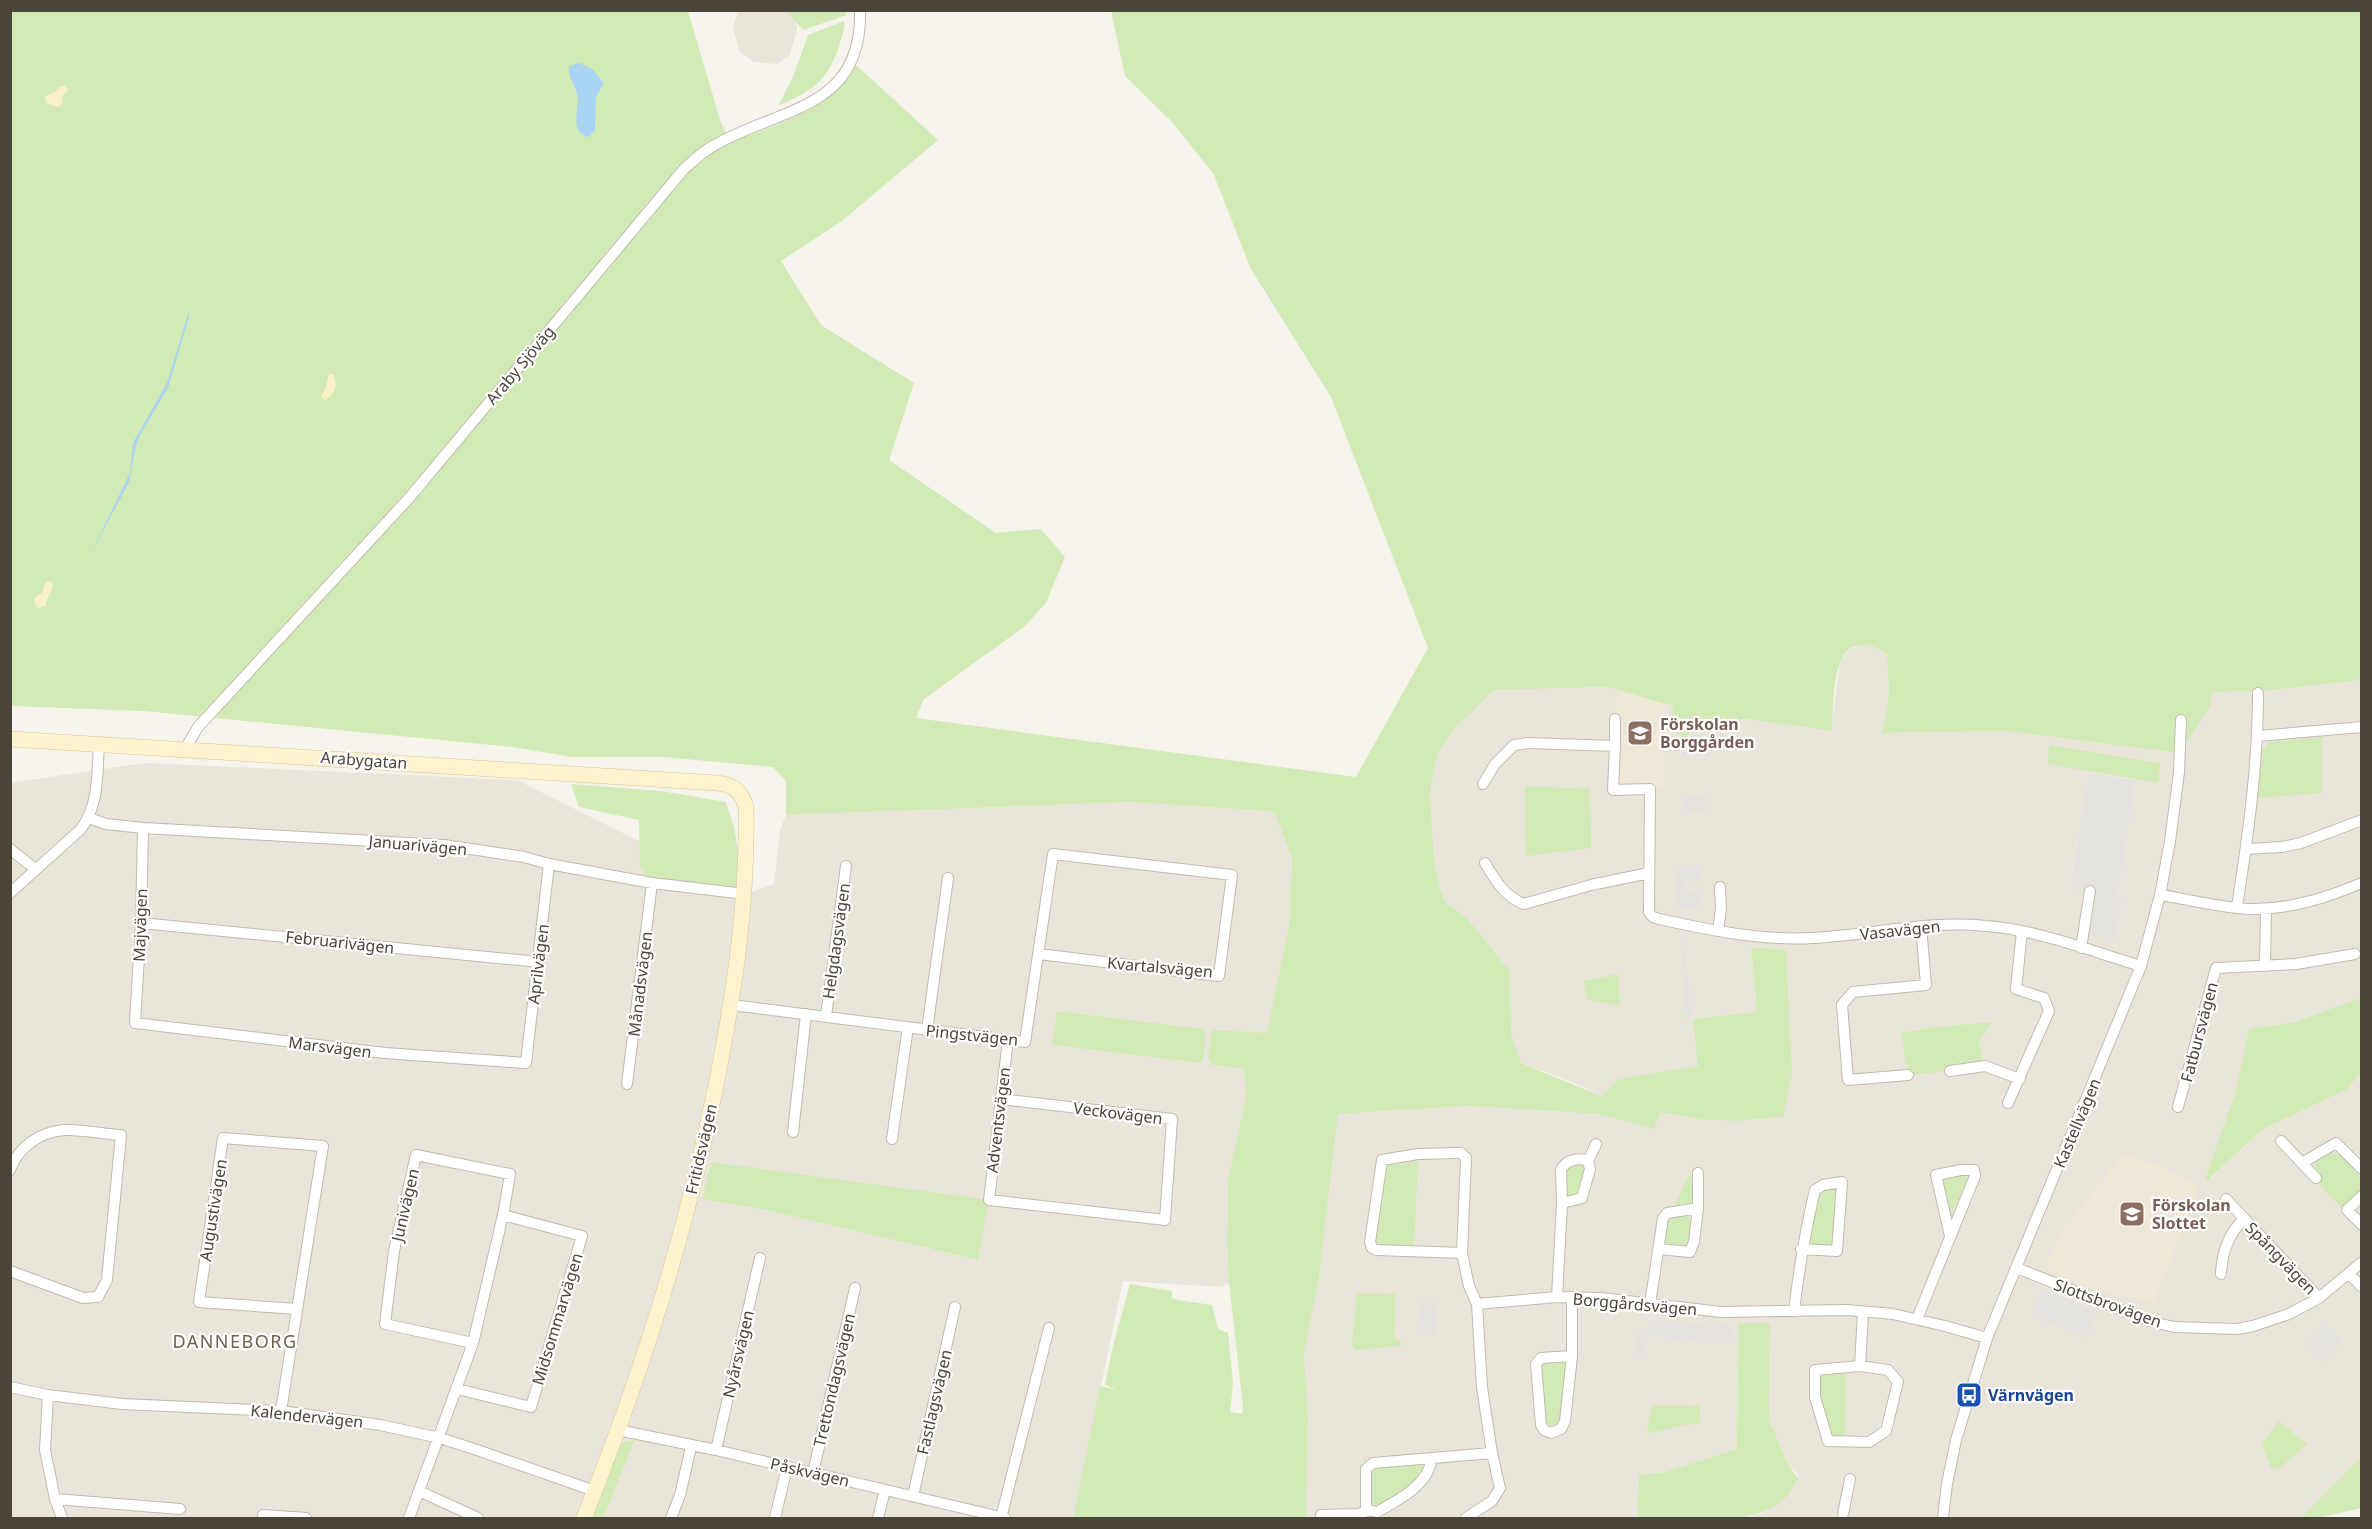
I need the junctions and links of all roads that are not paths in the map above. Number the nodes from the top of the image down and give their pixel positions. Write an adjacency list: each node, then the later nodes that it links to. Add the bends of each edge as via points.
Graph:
1 (860, 10): 10 (street, Araby Sjöväg, via 858,46 839,81 804,106 712,146 684,170 410,497 198,727)
2 (2258, 693): 6 (street)
3 (1615, 719): 9 (street)
4 (2181, 720): 31 (street, Kastellvägen, via 2177,798)
5 (2361, 727): 6 (street)
6 (2258, 736): 17 (street)
7 (10, 740): 8 (street, Arabygatan)
8 (99, 745): 10 (street, Arabygatan); 13 (street)
9 (1615, 746): 12 (street, via 1514,745 1495,764); 23 (street, Vasavägen, via 1613,790 1650,789)
10 (185, 749): 11 (street, Arabygatan)
11 (717, 783): 30 (street, Fritidsvägen, via 736,788 746,807)
12 (1483, 784)
13 (89, 818): 15 (street, Januarivägen); 22 (street)
14 (2361, 820): 17 (street, via 2301,843)
15 (143, 828): 20 (street, Januarivägen, via 444,844); 34 (street, Majvägen)
16 (10, 849): 22 (street)
17 (2246, 849): 32 (street)
18 (1053, 855): 39 (street, Pingstvägen); 39 (street, Kvartalsvägen, via 1232,875 1219,976)
19 (1485, 863): 23 (street, via 1513,900 1524,904)
20 (549, 864): 25 (street, Januarivägen); 41 (street, Aprilvägen)
21 (846, 866): 46 (street, Helgdagsvägen)
22 (35, 869): 29 (street)
23 (1649, 873): 36 (street, Vasavägen, via 1651,915)
24 (948, 878): 49 (street)
25 (652, 883): 30 (street, Januarivägen); 55 (street, Månadsvägen)
26 (2361, 883): 33 (street, via 2320,900)
27 (1720, 886): 36 (street)
28 (2090, 891): 38 (street)
29 (10, 893)
30 (745, 894): 44 (street, Fritidsvägen)
31 (2160, 895): 32 (street); 42 (street, Kastellvägen)
32 (2237, 907): 33 (street)
33 (2266, 909): 43 (street)
34 (141, 923): 41 (street, Februarivägen); 47 (street, Majvägen)
35 (1921, 926): 36 (street, Vasavägen, via 1794,939); 37 (street, Vasavägen, via 1986,926); 53 (street, via 1926,985 1853,992 1842,1005 1848,1080)
36 (1718, 931)
37 (2022, 931): 38 (street, Vasavägen); 54 (street, via 2016,989 2044,998 2049,1011)
38 (2080, 948): 42 (street, Vasavägen)
39 (1039, 954): 50 (street, Pingstvägen, via 1025,1042)
40 (2355, 954): 43 (street, Fatbursvägen)
41 (538, 962): 51 (street, Aprilvägen)
42 (2141, 966): 83 (street, Kastellvägen)
43 (2265, 966): 58 (street, Fatbursvägen, via 2216,968)
44 (732, 1005): 45 (street, Pingstvägen); 108 (street, Fritidsvägen, via 674,1262)
45 (806, 1014): 46 (street, Pingstvägen); 59 (street)
46 (826, 1017): 48 (street, Pingstvägen)
47 (135, 1023): 51 (street, Marsvägen, via 386,1053)
48 (908, 1027): 49 (street, Pingstvägen); 60 (street)
49 (927, 1030): 50 (street, Pingstvägen)
50 (1008, 1040): 56 (street, Adventsvägen)
51 (526, 1064)
52 (1950, 1071): 54 (street, via 1985,1066)
53 (1908, 1075)
54 (2020, 1079): 57 (street)
55 (627, 1084)
56 (1001, 1099): 71 (street, Adventsvägen); 71 (street, Veckovägen, via 1172,1119 1165,1220)
57 (2008, 1103)
58 (2178, 1107)
59 (793, 1132)
60 (892, 1139)
61 (2281, 1141): 64 (street)
62 (1596, 1144): 63 (street)
63 (1588, 1161): 72 (street, via 1590,1169 1582,1197); 72 (street, via 1567,1161 1563,1165)
64 (2302, 1163): 65 (street, via 2336,1143); 68 (street)
65 (2361, 1169)
66 (10, 1170): 84 (street, via 14,1158 31,1141 63,1130 121,1136 107,1280 98,1297 83,1298)
67 (1698, 1173): 73 (street)
68 (2316, 1178)
69 (2361, 1196): 76 (street, via 2347,1210)
70 (2226, 1199): 75 (street, Spångvägen)
71 (989, 1200)
72 (1562, 1203): 89 (street)
73 (1698, 1208): 78 (street, via 1665,1215); 78 (street, via 1690,1252)
74 (503, 1215): 101 (street, Junivägen); 101 (street, Junivägen, via 510,1174 416,1155 394,1251 385,1324); 105 (street, Midsommarvägen, via 582,1236 531,1407)
75 (2244, 1219): 85 (street, Spångvägen, via 2232,1230); 91 (street, Spångvägen)
76 (2361, 1225)
77 (1950, 1236): 77 (street, via 1974,1176 1974,1170 1936,1175); 98 (street)
78 (1659, 1249): 93 (street)
79 (1801, 1249): 79 (street, via 1815,1190 1842,1182 1838,1251); 96 (street)
80 (1462, 1253): 80 (street, via 1464,1155 1418,1154 1382,1160 1372,1248); 92 (street)
81 (760, 1258): 111 (street, Nyårsvägen)
82 (2361, 1262): 86 (street, Slottsbrovägen)
83 (2017, 1268): 91 (street, Slottsbrovägen, via 2149,1321 2174,1327 2253,1326 2289,1314); 100 (street, Kastellvägen)
84 (10, 1270)
85 (2221, 1274)
86 (2349, 1274): 88 (street); 91 (street, Slottsbrovägen)
87 (855, 1287): 115 (street, Trettondagsvägen)
88 (2361, 1287)
89 (1557, 1297): 90 (street, Borggårdsvägen); 92 (street, Borggårdsvägen)
90 (1572, 1297): 93 (street, Borggårdsvägen); 102 (street)
91 (2319, 1298)
92 (1477, 1304): 112 (street, via 1479,1363)
93 (1650, 1304): 96 (street, Borggårdsvägen, via 1721,1312)
94 (955, 1307): 120 (street, Fastlagsvägen)
95 (297, 1309): 95 (street, Augustivägen, via 323,1146 224,1138 199,1302); 107 (street, Augustivägen)
96 (1794, 1311): 97 (street, Borggårdsvägen)
97 (1863, 1312): 98 (street, Borggårdsvägen); 103 (street)
98 (1917, 1319): 100 (street, Borggårdsvägen)
99 (1049, 1328): 136 (street, Påskvägen)
100 (1987, 1338): 138 (street, Kastellvägen, via 1956,1440)
101 (473, 1343): 105 (street, Junivägen)
102 (1572, 1356): 102 (street, via 1564,1426 1551,1433 1541,1425 1536,1364 1541,1358)
103 (1860, 1366): 103 (street, via 1888,1370 1898,1382 1886,1431 1869,1442 1828,1441 1815,1397 1815,1370)
104 (10, 1388): 106 (street, Kalendervägen)
105 (457, 1389): 109 (street, Junivägen)
106 (48, 1395): 107 (street, Kalendervägen, via 122,1404); 121 (street, via 45,1450)
107 (281, 1411): 109 (street, Kalendervägen)
108 (618, 1430): 110 (street, Påskvägen); 119 (street, Fritidsvägen)
109 (440, 1438): 118 (street, Junivägen); 119 (street, Kalendervägen)
110 (691, 1447): 111 (street, Påskvägen); 133 (street)
111 (716, 1450): 114 (street, Påskvägen)
112 (1492, 1453): 113 (street); 137 (street, via 1500,1488 1492,1501)
113 (1431, 1459): 123 (street, via 1429,1472 1421,1483 1380,1510); 123 (street, via 1369,1464)
114 (787, 1467): 115 (street, Påskvägen); 134 (street)
115 (813, 1473): 117 (street, Påskvägen)
116 (1850, 1479): 127 (street)
117 (885, 1490): 120 (street, Påskvägen); 135 (street)
118 (419, 1491): 130 (street, Junivägen); 131 (street)
119 (595, 1491): 132 (street, Fritidsvägen)
120 (913, 1496): 125 (street, Påskvägen)
121 (55, 1499): 122 (street); 128 (street)
122 (180, 1509)
123 (1368, 1511): 126 (street, via 1358,1515)
124 (263, 1515): 129 (street)
125 (980, 1515): 136 (street, Påskvägen)
126 (1321, 1515)
127 (1842, 1517)
128 (62, 1518)
129 (306, 1518)
130 (408, 1518)
131 (478, 1518)
132 (584, 1518)
133 (671, 1518)
134 (775, 1518)
135 (878, 1518)
136 (1003, 1518)
137 (1466, 1518)
138 (1942, 1518)

